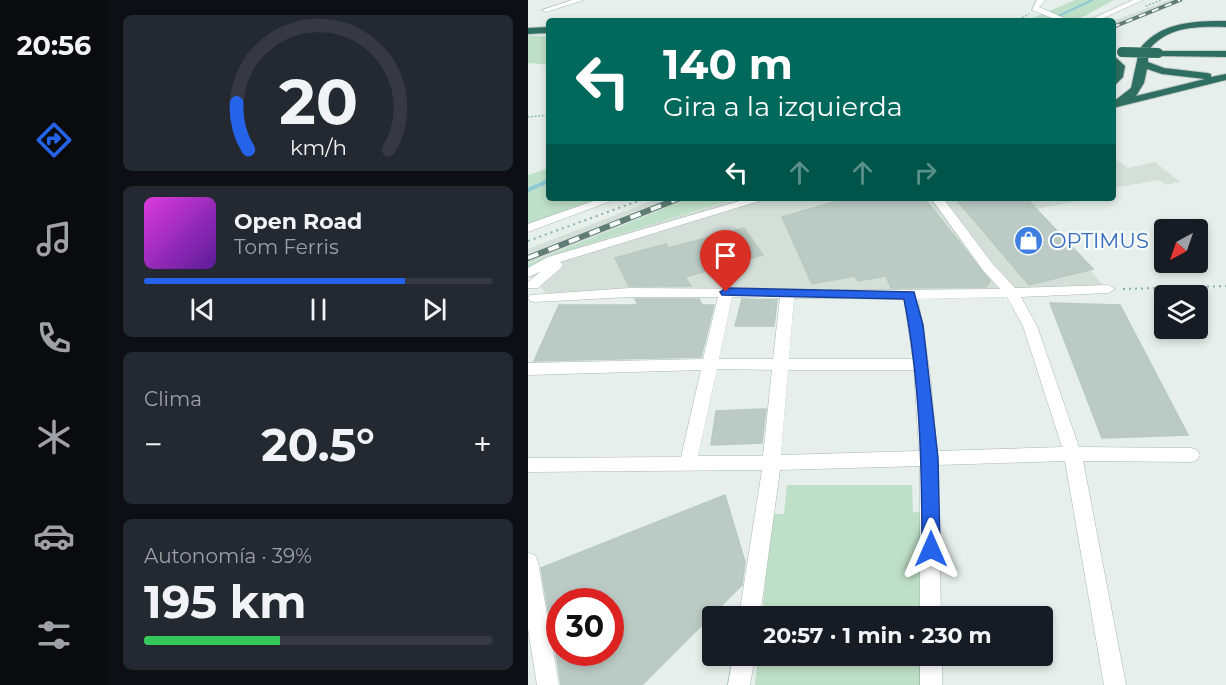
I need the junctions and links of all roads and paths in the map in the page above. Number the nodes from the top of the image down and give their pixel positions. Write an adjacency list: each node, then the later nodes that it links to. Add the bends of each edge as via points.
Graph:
1 (554, 0): 5 (street)
2 (580, 0): 5 (street)
3 (1041, 0): 8 (street, via 1035,8)
4 (1138, 0): 9 (street)
5 (564, 4): 6 (street); 7 (street)
6 (546, 10)
7 (582, 11)
8 (1060, 18)
9 (1098, 18)
10 (1226, 25): 15 (highway, via 1162,33 1151,40)
11 (528, 30): 12 (highway)
12 (546, 30)
13 (1116, 53): 14 (highway, bridge); 16 (highway, via 1120,66)
14 (1226, 53)
15 (1143, 56): 17 (highway, via 1176,73); 18 (highway, via 1137,90)
16 (1116, 76)
17 (1226, 76): 19 (highway)
18 (1116, 104)
19 (1116, 104)
20 (546, 115): 21 (path)
21 (528, 117)
22 (605, 201): 26 (street)
23 (638, 201): 27 (path)
24 (752, 201): 29 (street, via 568,257)
25 (939, 201): 32 (street)
26 (528, 228)
27 (528, 241)
28 (1226, 286): 30 (path)
29 (531, 288): 31 (street)
30 (1108, 289): 32 (street)
31 (726, 292): 33 (street); 35 (street)
32 (1012, 293): 34 (street); 39 (street, via 1030,326)
33 (787, 294): 34 (street); 36 (street)
34 (910, 295): 37 (street)
35 (710, 364): 36 (street); 38 (street); 42 (street)
36 (783, 364): 37 (street); 43 (street)
37 (919, 365): 41 (street)
38 (528, 369)
39 (1072, 454): 40 (street); 41 (street); 53 (street)
40 (1191, 455)
41 (930, 458): 43 (street); 47 (street)
42 (688, 463): 43 (street); 44 (street)
43 (771, 463): 46 (street)
44 (528, 465)
45 (528, 562): 50 (street)
46 (751, 606)
47 (931, 606)
48 (743, 666): 51 (street)
49 (931, 666): 52 (street)
50 (548, 685)
51 (740, 685)
52 (931, 685)
53 (1115, 685)

